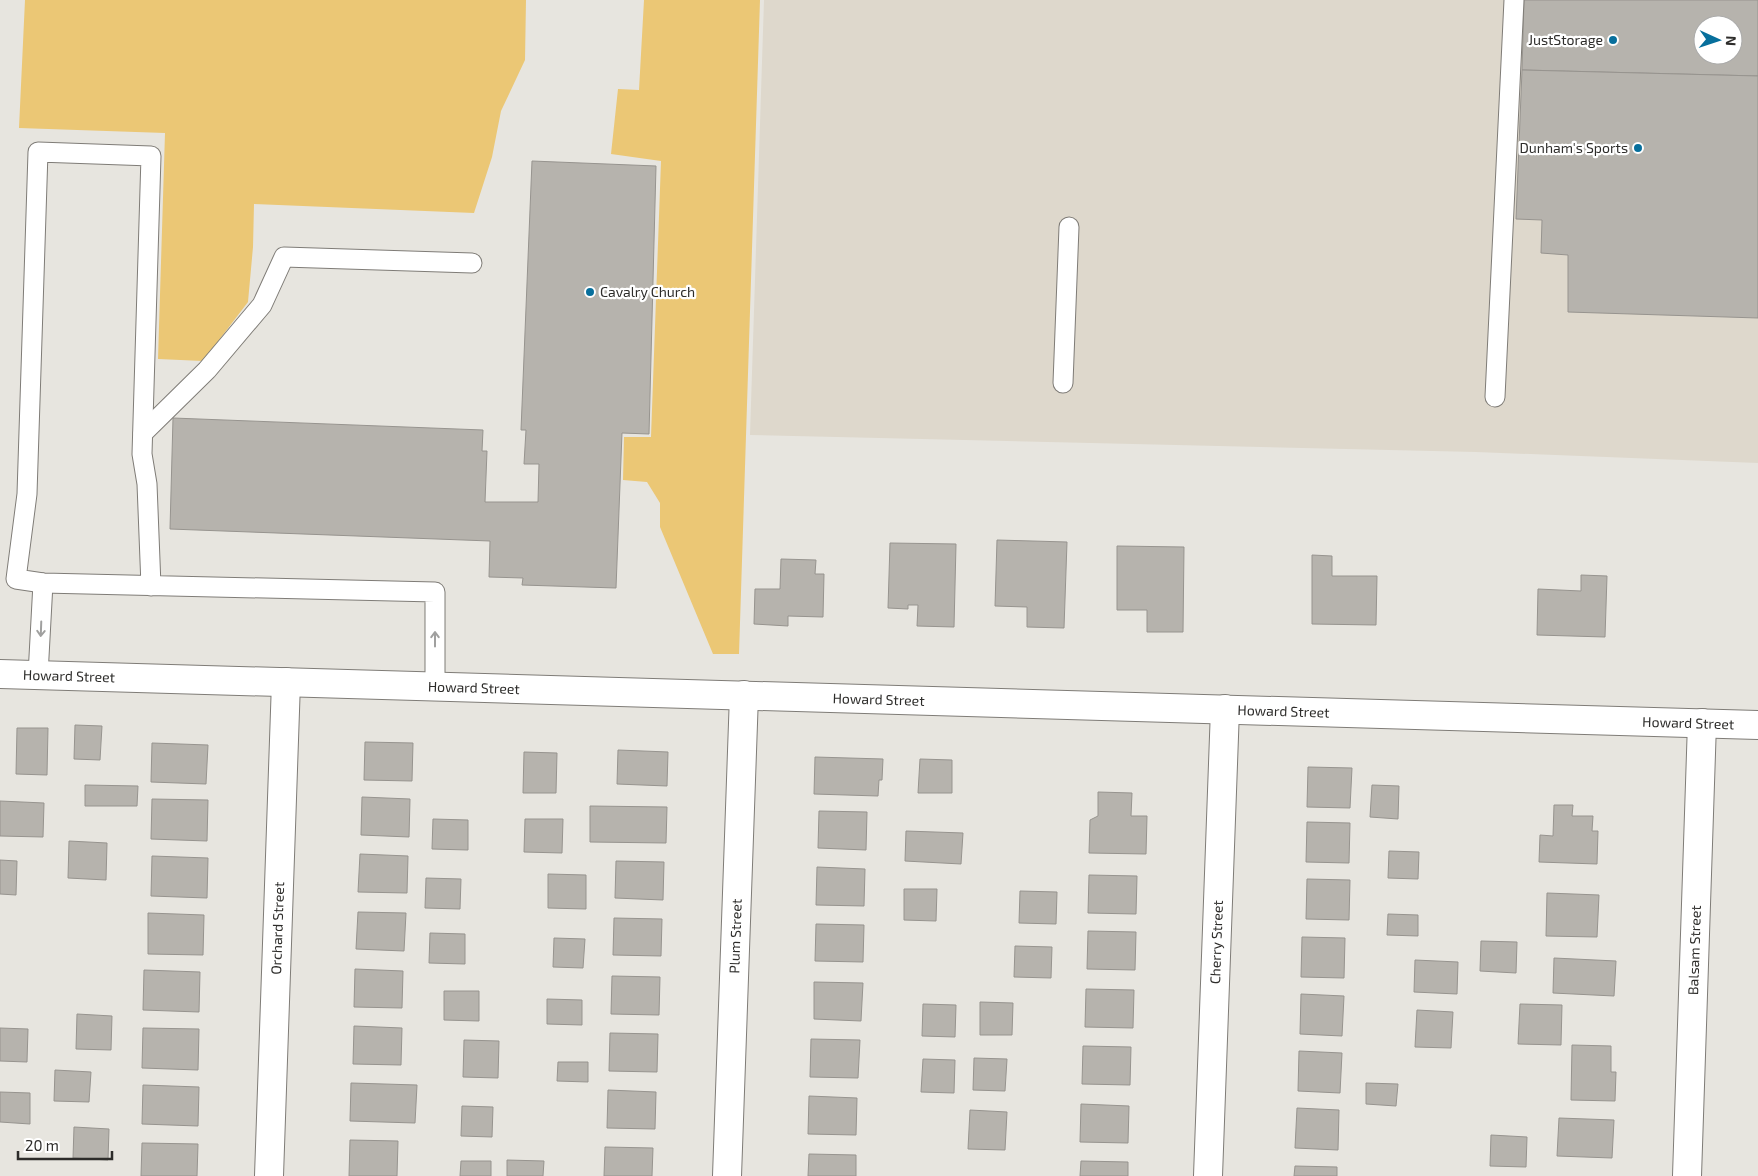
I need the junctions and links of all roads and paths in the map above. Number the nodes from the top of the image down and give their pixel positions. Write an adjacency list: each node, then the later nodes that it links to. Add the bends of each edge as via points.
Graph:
1 (1514, 0): 5 (lane)
2 (1069, 227): 4 (lane)
3 (472, 263): 6 (lane, via 284,257 262,305 207,370)
4 (1063, 383)
5 (1495, 397)
6 (143, 433): 7 (lane, via 151,156 38,152 27,489 16,578); 8 (lane)
7 (43, 584): 8 (lane); 10 (lane, one-way to 10)
8 (151, 586): 12 (lane, one-way to 8, via 435,592)
9 (0, 674): 10 (street, Howard Street)
10 (38, 675): 11 (street, Howard Street)
11 (286, 682): 12 (street, Howard Street); 17 (street, Orchard Street)
12 (436, 686): 13 (street, Howard Street)
13 (744, 696): 14 (street, Howard Street); 18 (street, Plum Street)
14 (1225, 709): 15 (street, Howard Street); 19 (street, Cherry Street)
15 (1702, 723): 16 (street, Howard Street); 20 (street, Balsam Street)
16 (1758, 725)
17 (269, 1176)
18 (727, 1176)
19 (1208, 1176)
20 (1687, 1176)

